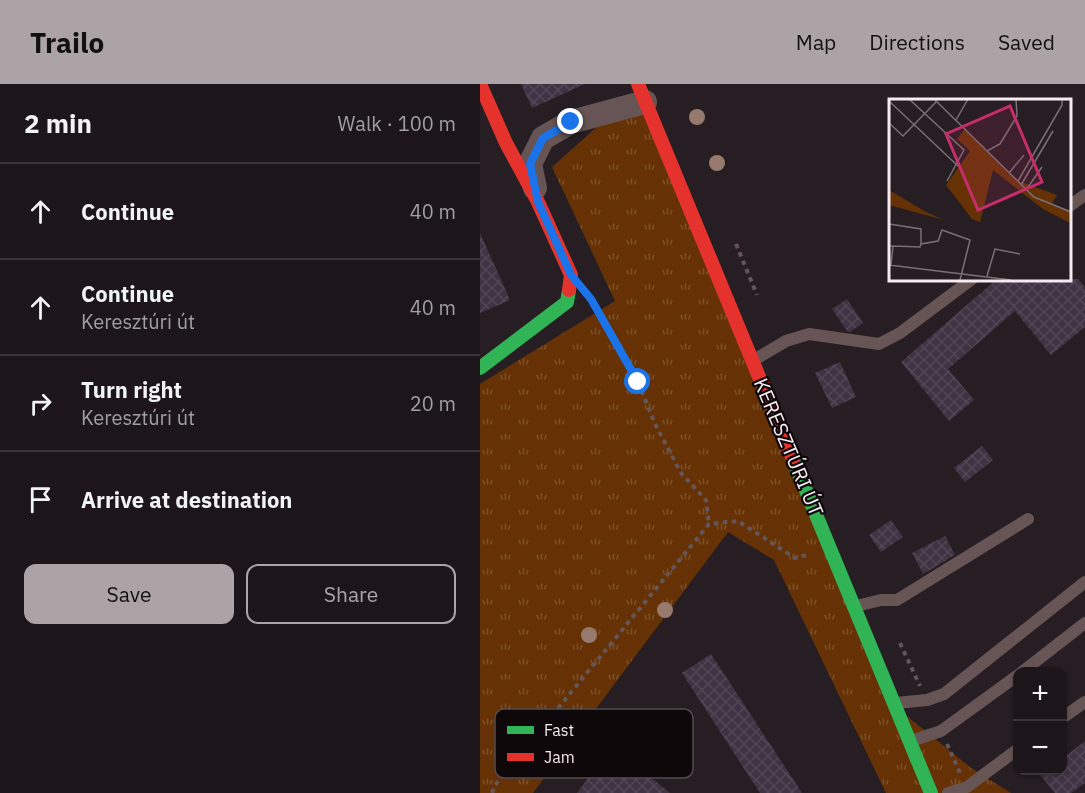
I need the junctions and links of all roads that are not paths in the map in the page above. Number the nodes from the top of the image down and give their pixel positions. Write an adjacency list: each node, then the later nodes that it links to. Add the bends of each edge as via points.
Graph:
1 (480, 84): 4 (main road, KERESZTÚRI ÚT)
2 (642, 93): 4 (street, KERESZTÚRI ÚT, via 543,138 530,164); 7 (main road, KERESZTÚRI ÚT)
3 (1085, 195): 5 (lane)
4 (538, 202): 8 (main road, KERESZTÚRI ÚT, via 571,275 567,302)
5 (1070, 206)
6 (971, 280): 7 (lane, via 900,333 879,344 809,334 786,341)
7 (753, 360): 11 (main road, KERESZTÚRI ÚT)
8 (480, 368)
9 (1028, 519): 11 (lane, via 897,600)
10 (1085, 582): 16 (lane, via 944,694)
11 (855, 606): 16 (main road, KERESZTÚRI ÚT)
12 (1085, 623): 13 (lane)
13 (1028, 667)
14 (1013, 678): 18 (lane, via 941,731)
15 (1085, 702): 17 (lane)
16 (894, 704): 18 (main road, KERESZTÚRI ÚT)
17 (1067, 715)
18 (910, 741): 20 (main road, KERESZTÚRI ÚT)
19 (1013, 752): 21 (lane, via 967,787)
20 (931, 793)
21 (948, 793)

